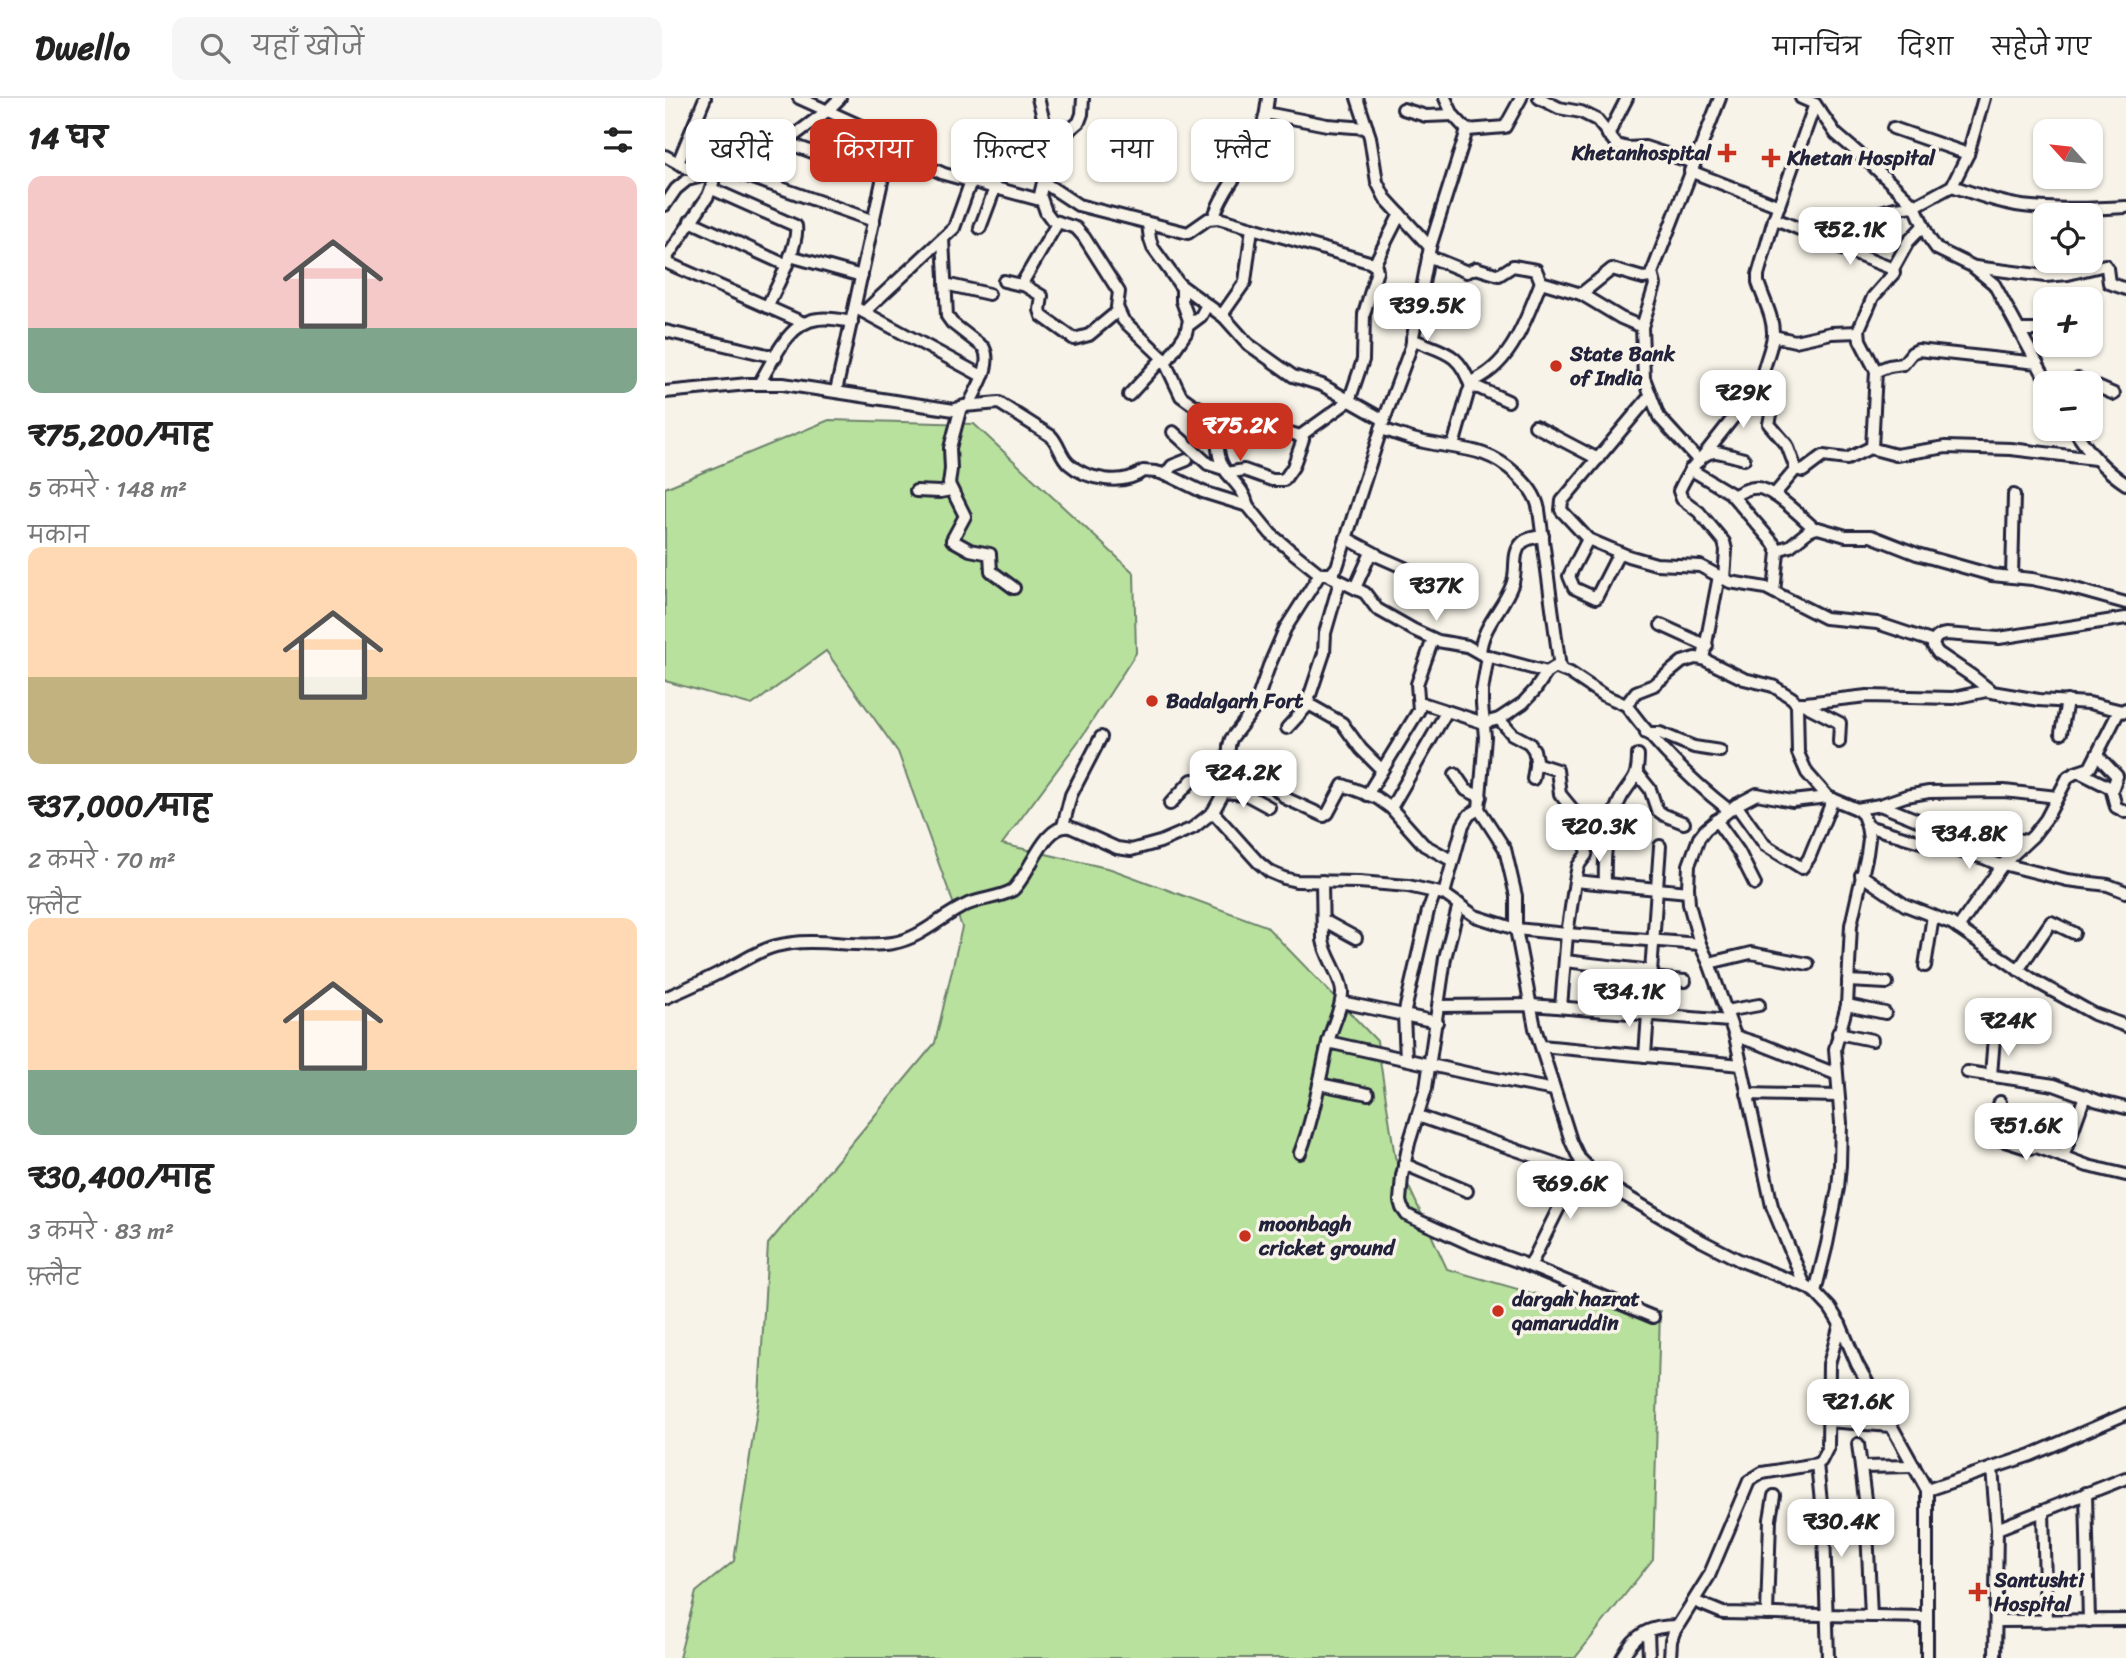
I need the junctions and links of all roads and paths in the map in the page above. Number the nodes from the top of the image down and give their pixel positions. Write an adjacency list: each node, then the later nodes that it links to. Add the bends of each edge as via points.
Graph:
1 (705, 98): 30 (street)
2 (799, 98): 17 (street)
3 (840, 98): 17 (street)
4 (1038, 98): 21 (street)
5 (1083, 98): 22 (street, via 1082,114)
6 (1268, 98): 18 (street)
7 (1357, 98): 23 (street)
8 (1445, 98): 19 (street)
9 (1521, 98): 25 (street, via 1505,127)
10 (1539, 98): 27 (street, via 1597,120)
11 (1627, 98): 27 (street)
12 (1720, 98): 32 (street)
13 (1801, 98): 15 (street)
14 (1984, 98): 28 (street)
15 (1815, 104): 45 (street); 46 (street, via 1836,134)
16 (1403, 109): 19 (street, via 1426,116)
17 (827, 111): 20 (street); 26 (street)
18 (1266, 113): 23 (street); 50 (street, via 1255,146)
19 (1453, 115): 25 (street)
20 (845, 119)
21 (1043, 119)
22 (1073, 127)
23 (1367, 128): 49 (street, via 1377,182)
24 (1893, 128): 28 (street)
25 (1467, 130): 61 (street)
26 (796, 134)
27 (1608, 135): 32 (street, via 1621,147 1645,147)
28 (1968, 154): 40 (street)
29 (665, 156): 30 (street)
30 (678, 163): 31 (street)
31 (686, 167)
32 (1692, 167): 45 (street); 68 (street)
33 (686, 182): 44 (street)
34 (713, 182): 42 (street)
35 (763, 182): 53 (street)
36 (882, 182): 53 (street)
37 (971, 182): 60 (street, via 956,225)
38 (974, 182): 41 (street)
39 (1043, 182): 43 (street); 48 (street)
40 (1952, 186): 46 (street); 47 (street, via 2031,207)
41 (995, 188): 43 (street); 57 (street)
42 (712, 189): 52 (street); 64 (street, via 795,225)
43 (1040, 200): 54 (street, via 1048,216)
44 (665, 205)
45 (1779, 206): 51 (street)
46 (1915, 206): 56 (street); 62 (street, via 1872,215)
47 (2126, 207)
48 (1086, 208): 55 (street); 58 (street)
49 (1400, 214): 61 (street); 65 (street)
50 (1214, 217): 55 (street, via 1188,233); 59 (street)
51 (1774, 219): 62 (street); 91 (street, via 1758,275)
52 (690, 221): 63 (street); 64 (street)
53 (874, 221): 69 (street)
54 (1058, 222): 58 (street); 73 (street)
55 (1148, 224): 74 (street, via 1151,243)
56 (1923, 226): 66 (street, via 1937,249); 67 (street, via 1907,242)
57 (980, 228)
58 (1076, 228): 81 (street, via 1119,292)
59 (1252, 228): 65 (street); 82 (street, via 1245,282)
60 (943, 239): 72 (street); 80 (street)
61 (1429, 252): 71 (street, via 1467,272 1476,268 1499,275 1513,266 1537,270); 92 (street)
62 (1850, 252): 67 (street)
63 (665, 261): 79 (street)
64 (788, 261): 69 (street); 79 (street)
65 (1374, 265): 108 (street, via 1377,271 1363,320 1363,360)
66 (1972, 266): 75 (street, via 2045,276 2105,265 2109,283); 89 (street, via 1994,284)
67 (1893, 269): 90 (street, via 1891,278 1873,297)
68 (1652, 273): 77 (street, via 1643,278 1612,269); 86 (street, via 1654,289)
69 (862, 276): 80 (street)
70 (1004, 281): 73 (street)
71 (1541, 282): 77 (street); 101 (street, via 1520,335 1500,360)
72 (945, 284): 76 (street); 98 (street, via 949,319 987,354)
73 (1022, 284): 81 (street, via 1042,296 1042,316 1074,339 1089,335)
74 (1179, 284): 78 (street); 85 (street)
75 (2126, 289)
76 (989, 294)
77 (1581, 294): 86 (street)
78 (1207, 305): 82 (street); 85 (street)
79 (768, 307): 84 (street)
80 (859, 310): 83 (street); 98 (street)
81 (1118, 311): 94 (street, via 1127,326)
82 (1224, 317): 108 (street, via 1261,355 1293,376 1322,385)
83 (852, 322): 84 (street, via 817,318); 103 (street)
84 (804, 323): 93 (street)
85 (1189, 325): 94 (street)
86 (1642, 327): 107 (street)
87 (2033, 330): 89 (street)
88 (665, 331): 93 (street)
89 (2019, 331): 95 (street)
90 (1859, 332): 91 (street, via 1795,341); 96 (street)
91 (1773, 337): 99 (street)
92 (1412, 339): 101 (street, via 1457,358); 112 (street)
93 (776, 357): 100 (street)
94 (1164, 360): 106 (street); 111 (street, via 1181,396)
95 (2037, 363): 96 (street, via 1918,350 1903,364); 97 (street)
96 (1876, 371): 118 (street)
97 (2041, 371)
98 (982, 376): 110 (street)
99 (1763, 380): 123 (street); 124 (street, via 1776,391 1769,424 1787,445)
100 (759, 384): 103 (street); 104 (street)
101 (1470, 385): 109 (street); 117 (street)
102 (2103, 389): 105 (street)
103 (836, 391): 110 (street, via 954,410)
104 (665, 392)
105 (2114, 394)
106 (1129, 396)
107 (1650, 396): 122 (street); 123 (street, via 1659,417)
108 (1349, 401): 112 (street); 115 (street)
109 (1507, 401)
110 (965, 406): 126 (street, via 999,402 1056,442 1071,466 1090,475 1103,479 1126,478 1143,471); 128 (street, via 950,448)
111 (1218, 418): 115 (street, via 1267,425); 125 (street, via 1218,446)
112 (1382, 425): 117 (street, via 1423,442); 138 (street)
113 (1535, 426): 122 (street)
114 (1173, 432): 125 (street, via 1208,464)
115 (1300, 436): 125 (street, via 1302,444 1284,480 1244,470)
116 (2082, 441): 120 (street)
117 (1453, 446): 135 (street, via 1489,455 1506,465 1530,489)
118 (1872, 448): 120 (street, via 1896,455 1946,447 2001,448); 124 (street, via 1850,459 1823,456 1803,471)
119 (1744, 459): 123 (street, via 1714,452)
120 (2095, 459): 127 (street)
121 (1187, 460): 126 (street)
122 (1598, 460): 134 (street)
123 (1694, 465): 132 (street); 145 (street, via 1680,496 1724,542)
124 (1796, 469): 130 (street)
125 (1226, 471): 133 (street, via 1243,491)
126 (1165, 475): 133 (street)
127 (2126, 484)
128 (951, 490): 129 (street); 150 (street, via 965,516 952,541 990,554 991,571)
129 (916, 491)
130 (1774, 495): 132 (street, via 1756,487); 136 (street)
131 (2014, 495): 146 (street)
132 (1733, 496): 140 (street)
133 (1248, 506): 143 (street, via 1271,534)
134 (1560, 508): 135 (street); 139 (street)
135 (1539, 510): 137 (street)
136 (1814, 528): 140 (street, via 1796,543); 146 (street, via 1871,536 1917,554)
137 (1543, 536): 147 (street); 159 (street, via 1521,544 1513,584 1484,633)
138 (1346, 538): 142 (street); 143 (street, via 1334,572)
139 (1588, 539): 141 (street); 144 (street)
140 (1777, 550): 152 (street)
141 (1619, 552): 144 (street, via 1597,598 1574,588); 145 (street, via 1656,564 1700,566)
142 (1375, 554): 148 (street); 151 (street, via 1369,557)
143 (1324, 574): 149 (street); 188 (street, via 1285,629 1254,709 1231,739)
144 (1569, 576): 147 (street)
145 (1722, 577): 152 (street); 158 (street)
146 (2012, 577): 153 (street)
147 (1548, 578): 161 (street)
148 (1432, 580)
149 (1341, 581): 151 (street); 167 (street)
150 (1014, 588)
151 (1355, 588): 156 (street, via 1382,613)
152 (1774, 592): 157 (street, via 1825,618 1878,623)
153 (2126, 603)
154 (2126, 618): 157 (street, via 1999,638 1941,634)
155 (1661, 625): 158 (street)
156 (1433, 639): 159 (street); 165 (street, via 1417,684)
157 (1934, 642): 163 (street, via 1938,653)
158 (1707, 646): 160 (street)
159 (1484, 655): 162 (street); 172 (street)
160 (1703, 659): 166 (street, via 1744,679 1773,686); 168 (street, via 1682,662 1636,692)
161 (1560, 668): 162 (street); 168 (street)
162 (1546, 673): 171 (street, via 1530,696)
163 (1991, 691): 164 (street); 166 (street, via 1953,698 1867,696)
164 (2067, 701): 169 (street); 175 (street)
165 (1419, 702): 170 (street); 182 (street, via 1419,710)
166 (1798, 703): 177 (street, via 1840,723); 192 (street, via 1798,753 1807,773)
167 (1309, 704): 173 (street); 182 (street, via 1342,723)
168 (1626, 705): 174 (street)
169 (2124, 710): 180 (street)
170 (1447, 711): 172 (street); 197 (street)
171 (1499, 719): 172 (street); 181 (street, via 1532,746)
172 (1484, 723): 193 (street)
173 (1287, 728)
174 (1646, 733): 178 (street); 198 (street, via 1682,771)
175 (2061, 733)
176 (1101, 737): 204 (street, via 1071,794)
177 (1839, 742)
178 (1720, 751)
179 (1639, 755): 184 (street)
180 (2097, 755): 183 (street, via 2089,768); 189 (street, via 2117,776)
181 (1535, 763): 187 (street); 214 (street, via 1557,770 1559,791 1583,822 1587,852)
182 (1382, 770): 190 (street)
183 (2079, 772): 189 (street); 191 (street, via 2068,778)
184 (1637, 773): 203 (street, via 1650,789 1657,810); 215 (street, via 1607,832)
185 (1455, 774): 193 (street)
186 (1262, 776): 190 (street, via 1287,799 1324,816 1343,785)
187 (1532, 779)
188 (1225, 788): 194 (street, via 1192,779); 196 (street); 200 (street)
189 (2112, 790): 201 (street, via 2116,807)
190 (1367, 794): 197 (street)
191 (2057, 797): 195 (street, via 1947,791 1906,796); 206 (street)
192 (1831, 798): 198 (street, via 1792,801 1757,794); 198 (street, via 1802,868 1765,845); 199 (street)
193 (1480, 803): 210 (street, via 1463,825); 225 (street, via 1504,849 1516,896)
194 (1170, 804)
195 (1880, 806): 199 (street); 206 (street, via 1920,821)
196 (1269, 807)
197 (1391, 808): 210 (street, via 1416,838)
198 (1733, 808): 202 (street)
199 (1857, 809): 205 (street)
200 (1213, 812): 204 (street, via 1193,828 1131,850); 213 (street, via 1270,872 1296,881)
201 (2126, 812)
202 (1716, 820): 216 (street); 218 (street, via 1694,848)
203 (1684, 823)
204 (1063, 826): 240 (street, via 1050,834 1013,890 964,906 909,939 868,945 807,941 774,946)
205 (1867, 826): 207 (street); 212 (street)
206 (2027, 842): 211 (street)
207 (1924, 843)
208 (1660, 846): 217 (street)
209 (1948, 848): 211 (street)
210 (1453, 861): 220 (street)
211 (2002, 865): 219 (street); 224 (street)
212 (1861, 875): 222 (street, via 1905,905); 238 (street, via 1851,925)
213 (1322, 881): 220 (street, via 1408,886); 223 (street)
214 (1575, 881): 215 (street); 227 (street)
215 (1605, 883): 217 (street)
216 (1755, 884)
217 (1657, 888): 218 (street); 229 (street)
218 (1688, 892): 230 (street)
219 (2126, 892)
220 (1439, 893): 221 (street); 248 (street, via 1428,911)
221 (1459, 904): 225 (street, via 1475,916); 244 (street)
222 (1933, 916): 224 (street); 234 (street)
223 (1323, 920): 228 (street); 241 (street, via 1325,949 1339,982)
224 (1958, 928): 235 (street)
225 (1516, 929): 227 (street); 243 (street)
226 (2074, 933): 235 (street, via 2050,922)
227 (1567, 934): 229 (street); 231 (street)
228 (1356, 938)
229 (1654, 940): 230 (street); 236 (street)
230 (1700, 944): 232 (street)
231 (1565, 961): 236 (street); 246 (street)
232 (1709, 963): 233 (street, via 1751,953); 250 (street)
233 (1808, 964)
234 (1925, 966)
235 (2018, 970): 252 (street, via 2094,1014)
236 (1651, 974): 237 (street); 249 (street)
237 (1685, 981)
238 (1848, 981): 239 (street); 245 (street)
239 (1887, 983)
240 (665, 998)
241 (1341, 1002): 248 (street); 257 (street)
242 (1759, 1004): 250 (street)
243 (1531, 1005): 244 (street); 246 (street); 258 (street)
244 (1439, 1006): 251 (street)
245 (1847, 1006): 247 (street); 253 (street)
246 (1561, 1007): 249 (street)
247 (1885, 1013)
248 (1404, 1015): 251 (street); 260 (street)
249 (1648, 1015): 250 (street); 259 (street)
250 (1728, 1016): 254 (street)
251 (1437, 1021): 261 (street)
252 (2126, 1026)
253 (1838, 1033): 256 (street); 264 (street)
254 (1735, 1036): 262 (street); 264 (street)
255 (1994, 1038): 265 (street)
256 (1872, 1040)
257 (1328, 1042): 260 (street); 266 (street)
258 (1541, 1046): 259 (street); 267 (street)
259 (1645, 1056): 262 (street)
260 (1406, 1059): 261 (street)
261 (1430, 1065): 267 (street); 274 (street)
262 (1741, 1065): 269 (street)
263 (1967, 1072): 265 (street)
264 (1836, 1073): 270 (street)
265 (1991, 1075): 271 (street, via 2054,1085)
266 (1319, 1084): 268 (street); 275 (street)
267 (1554, 1090): 278 (street)
268 (1368, 1094)
269 (1748, 1094): 270 (street); 282 (street, via 1772,1206)
270 (1838, 1096): 282 (street, via 1840,1165 1827,1244)
271 (2085, 1096): 273 (street); 276 (street)
272 (2000, 1102): 276 (street, via 1992,1137)
273 (2126, 1108)
274 (1418, 1116): 277 (street); 278 (street)
275 (1300, 1153)
276 (2063, 1157): 279 (street)
277 (1404, 1164): 280 (street); 281 (street, via 1400,1200 1407,1214)
278 (1579, 1166): 281 (street); 282 (street, via 1702,1241)
279 (2126, 1175)
280 (1467, 1191)
281 (1530, 1266): 283 (street)
282 (1810, 1289): 284 (street)
283 (1653, 1317)
284 (1840, 1324): 286 (street, via 1829,1364); 287 (street)
285 (2126, 1414): 292 (street)
286 (1828, 1421): 287 (street); 289 (street, via 1828,1447)
287 (1891, 1426): 290 (street)
288 (1858, 1444): 291 (street)
289 (1817, 1464): 299 (street, via 1762,1473 1749,1481); 301 (street)
290 (1914, 1466): 291 (street); 294 (street)
291 (1861, 1467): 302 (street)
292 (1992, 1468): 294 (street); 298 (street)
293 (2126, 1478): 295 (street)
294 (1927, 1490): 303 (street)
295 (2086, 1493): 297 (street); 304 (street)
296 (1774, 1496): 300 (street)
297 (2043, 1511): 298 (street); 307 (street)
298 (1997, 1529): 306 (street)
299 (1694, 1601): 300 (street, via 1723,1613); 308 (street)
300 (1767, 1614): 301 (street)
301 (1827, 1614): 302 (street); 313 (street)
302 (1871, 1615): 303 (street)
303 (1927, 1617): 314 (street)
304 (2089, 1620): 305 (street); 307 (street)
305 (2126, 1620)
306 (1996, 1621): 307 (street); 315 (street)
307 (2046, 1621)
308 (1677, 1626): 309 (street); 312 (street)
309 (1648, 1630): 310 (street); 311 (street)
310 (1622, 1658)
311 (1649, 1658)
312 (1671, 1658)
313 (1828, 1658)
314 (1927, 1658)
315 (1995, 1658)

